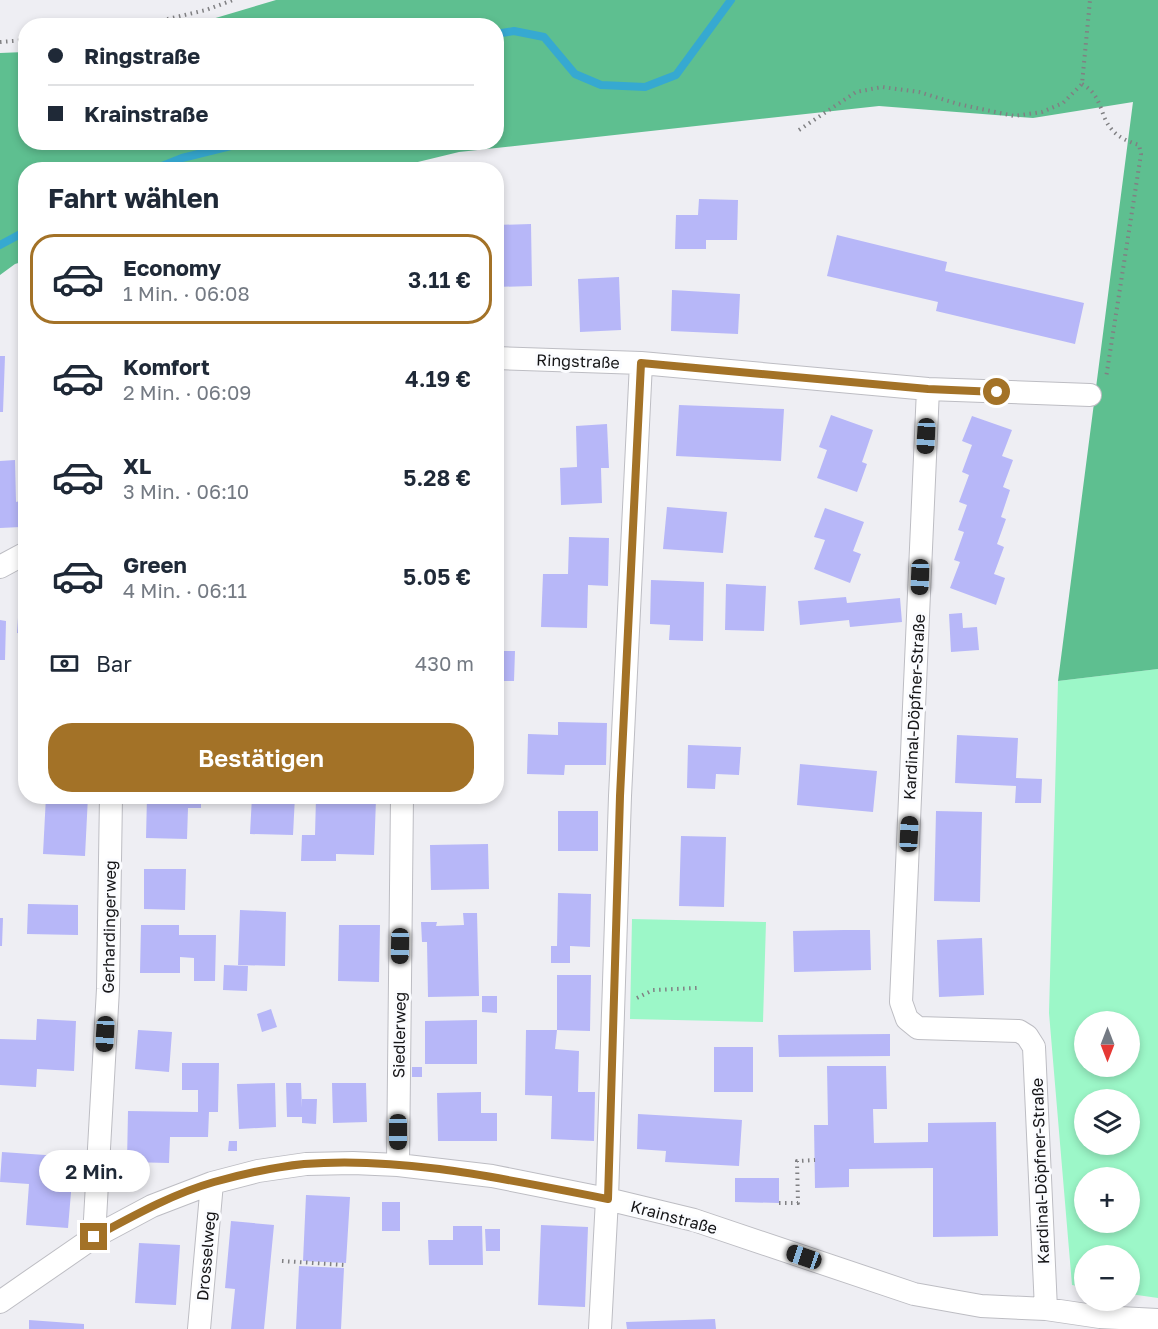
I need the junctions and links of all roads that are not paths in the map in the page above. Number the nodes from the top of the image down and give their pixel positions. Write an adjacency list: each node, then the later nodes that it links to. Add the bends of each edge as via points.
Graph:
1 (504, 358): 2 (street, Ringstraße)
2 (641, 363): 3 (street, Ringstraße); 11 (street, via 620,796)
3 (928, 389): 4 (street, Ringstraße); 14 (street, Kardinal-Döpfner-Straße, via 901,1002 907,1019 918,1028 1019,1031 1034,1047)
4 (1090, 395)
5 (18, 557): 6 (street)
6 (0, 567)
7 (111, 804): 12 (street, Gerhardingerweg, via 108,989)
8 (402, 804): 9 (street, Siedlerweg)
9 (398, 1165): 10 (street, Krainstraße, via 306,1164); 11 (street, Krainstraße, via 492,1176)
10 (212, 1183): 12 (street, Krainstraße, via 153,1206); 18 (street, Drosselweg)
11 (608, 1199): 14 (street, Krainstraße, via 694,1220 914,1294 981,1306); 17 (street)
12 (94, 1237): 13 (street, Krainstraße)
13 (0, 1302)
14 (1046, 1309): 16 (street, Krainstraße)
15 (1158, 1320): 16 (street, Krainstraße)
16 (1100, 1323)
17 (601, 1325)
18 (199, 1329)

